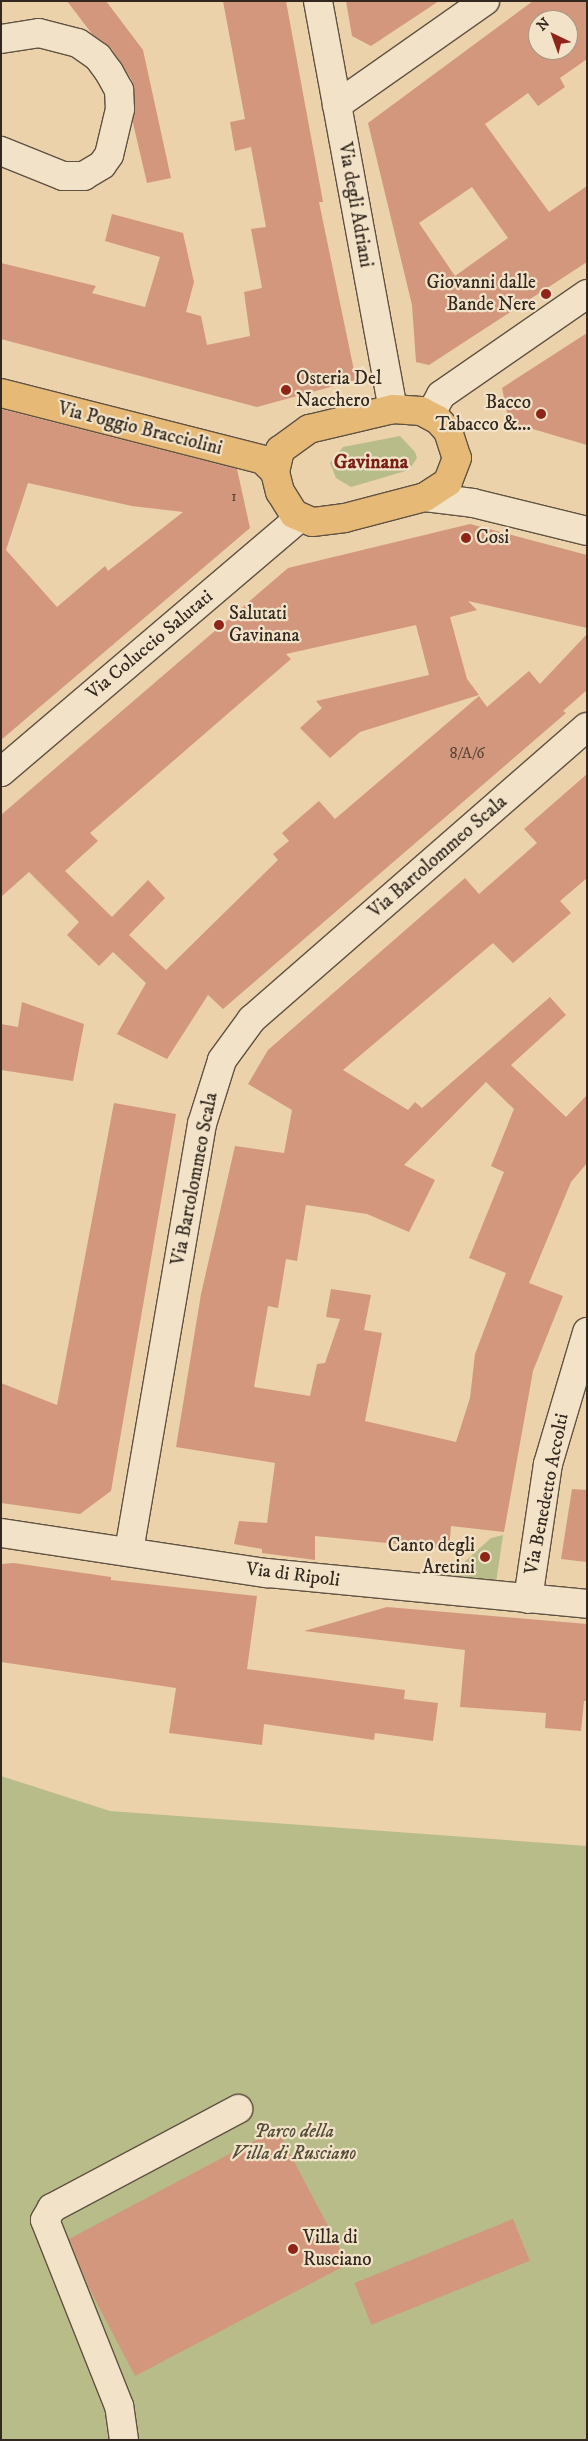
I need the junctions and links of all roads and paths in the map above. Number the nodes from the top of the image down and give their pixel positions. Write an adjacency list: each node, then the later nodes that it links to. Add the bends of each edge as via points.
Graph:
1 (318, 1): 4 (street, Via degli Adriani)
2 (485, 1): 4 (street)
3 (1, 39): 5 (street, via 39,34 78,43 98,57 109,72 119,90 120,109 109,155 102,165 84,176 63,176)
4 (337, 105): 8 (street, Via degli Adriani)
5 (1, 151)
6 (587, 294): 9 (street, via 441,395)
7 (1, 394): 10 (main road, Via Poggio Bracciolini, via 263,460)
8 (393, 409): 9 (main road); 10 (main road, via 309,429 280,450)
9 (430, 415): 11 (main road, via 448,431 457,458 448,482)
10 (275, 472): 12 (main road, via 285,502)
11 (425, 497): 12 (main road, via 346,518 312,522); 13 (street, via 473,503)
12 (299, 518): 15 (street, Via Coluccio Salutati)
13 (587, 531)
14 (587, 727): 18 (street, Via Bartolommeo Scala, via 252,1019 222,1060 202,1124)
15 (1, 772)
16 (587, 1332): 19 (street, Via Benedetto Accolti, via 548,1464)
17 (1, 1533): 18 (street, Via di Ripoli)
18 (129, 1551): 19 (street, Via di Ripoli, via 267,1573)
19 (528, 1599): 20 (street, Via di Ripoli)
20 (587, 1604)
21 (238, 2109): 22 (street, via 52,2208 45,2220 119,2406)
22 (124, 2440)

